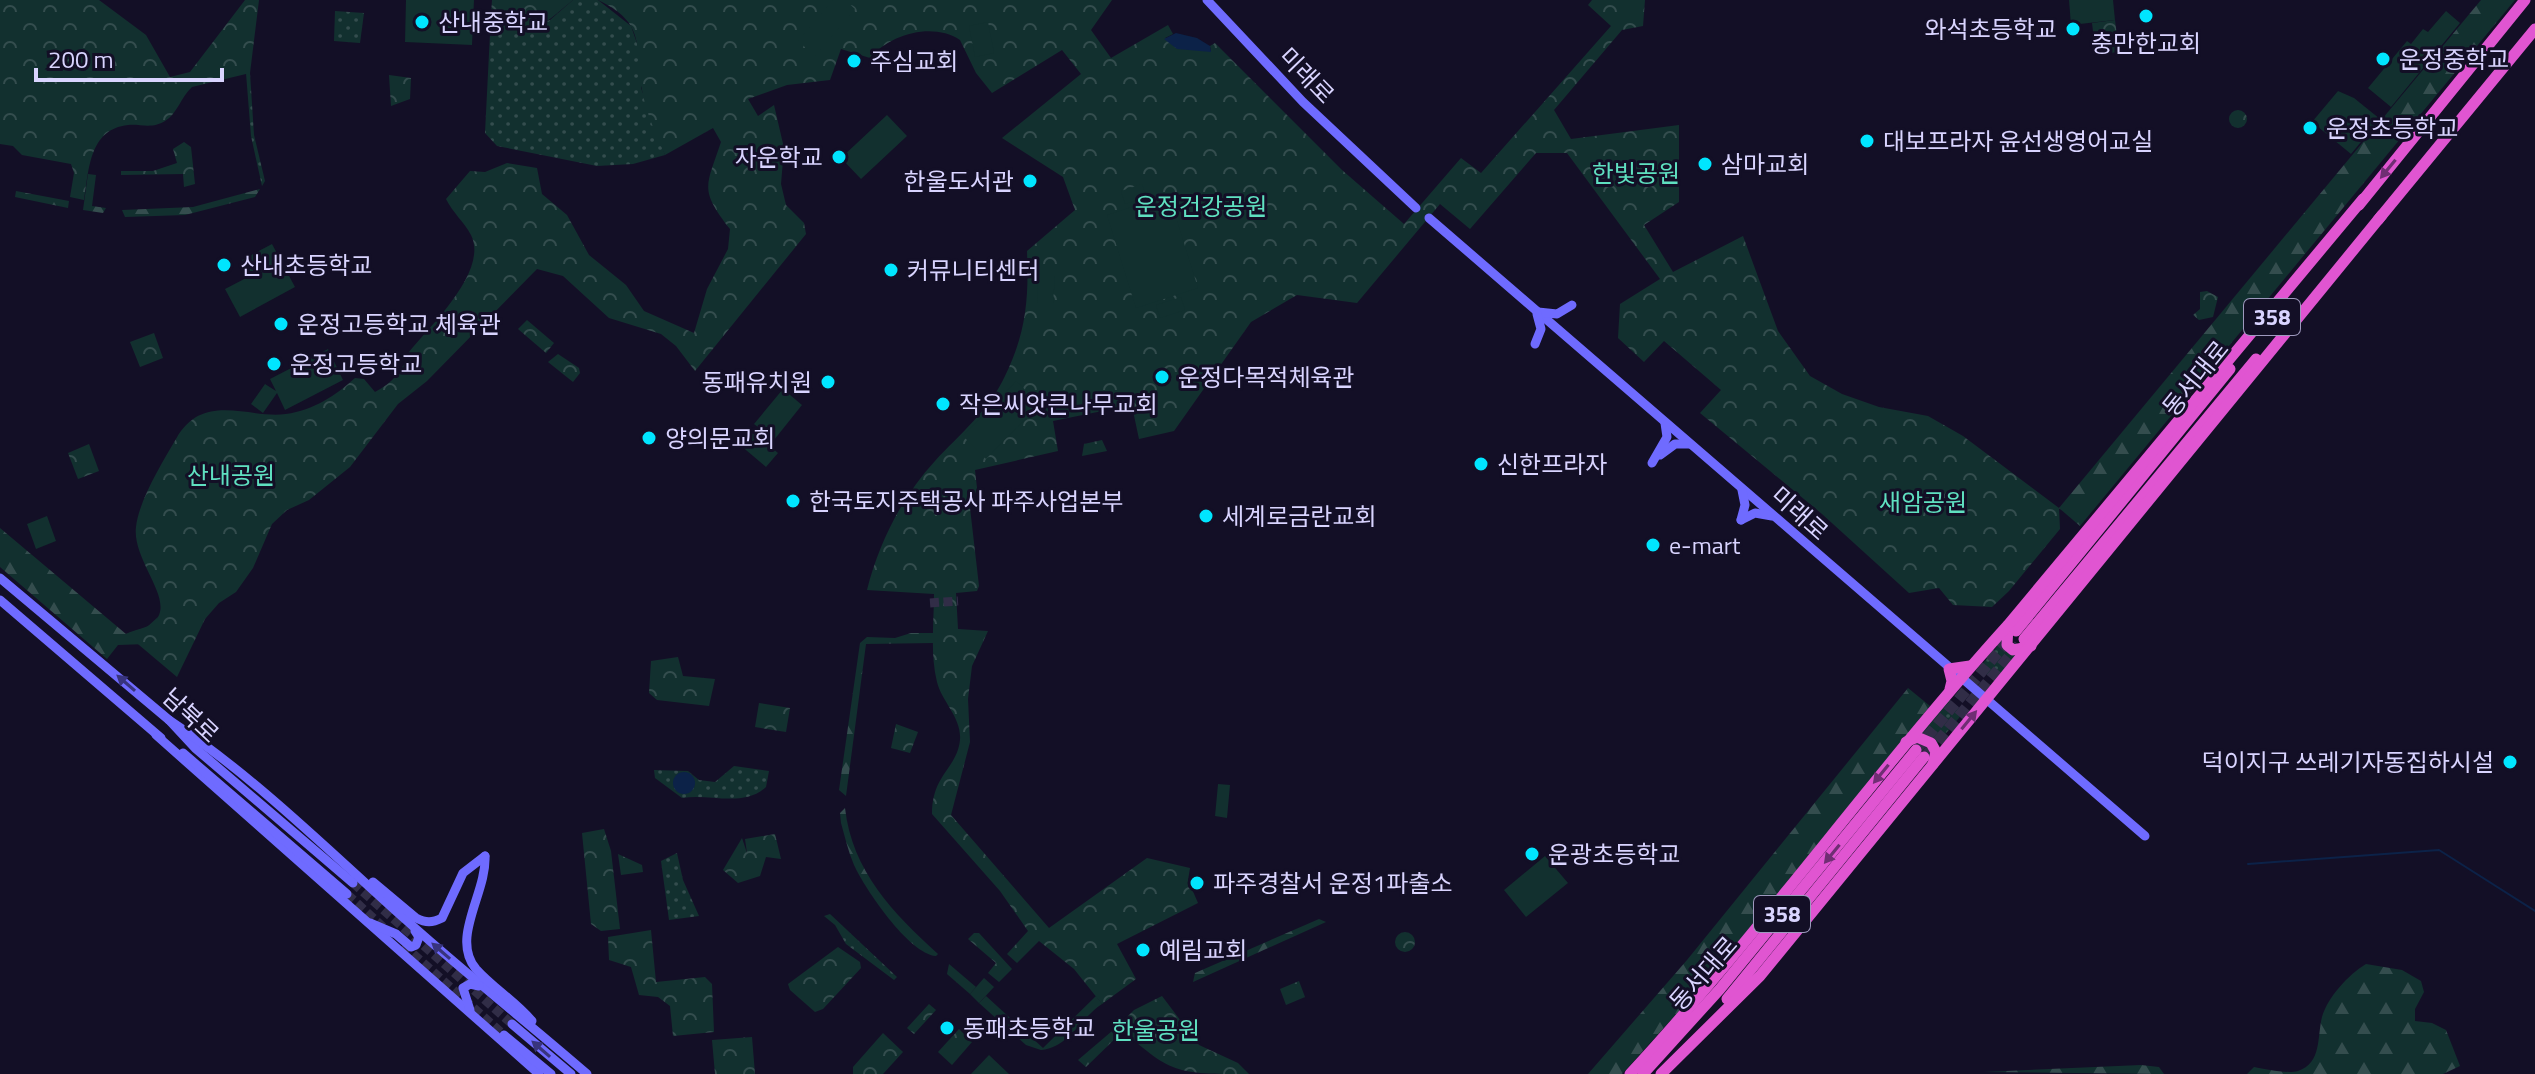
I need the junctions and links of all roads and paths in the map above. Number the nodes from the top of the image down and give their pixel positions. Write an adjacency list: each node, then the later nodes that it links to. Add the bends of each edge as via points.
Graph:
1 (1207, 0): 6 (main road, 미래로, via 1303,102)
2 (2525, 0): 4 (highway)
3 (2535, 7): 4 (highway, via 2521,8)
4 (2509, 20): 16 (highway, one-way to 16)
5 (2533, 31): 16 (highway, via 2382,215)
6 (1416, 208)
7 (1429, 218): 8 (main road, 미래로)
8 (1532, 308): 9 (main road, 미래로); 9 (main road, via 1541,329 1535,344 1551,337); 9 (main road, via 1557,314 1572,305 1564,321)
9 (1572, 342): 10 (main road, 미래로)
10 (1660, 418): 11 (main road, 미래로); 11 (main road, via 1667,437 1652,463 1675,444)
11 (1695, 448): 12 (main road, 미래로)
12 (1737, 484): 13 (main road, 미래로); 13 (main road, via 1744,497 1741,520 1763,513)
13 (1777, 518): 18 (main road, 미래로)
14 (1, 578): 22 (main road, 남북로, one-way to 14)
15 (0, 600): 23 (main road, 남북로)
16 (2020, 635): 17 (highway); 21 (highway)
17 (1974, 663): 18 (highway, via 1963,670); 19 (highway)
18 (1949, 669): 19 (main road, 미래로); 20 (highway)
19 (1960, 678): 20 (highway); 21 (main road, 미래로)
20 (1948, 692): 24 (highway)
21 (1986, 700): 24 (highway, one-way to 21); 25 (main road, 미래로)
22 (169, 720): 26 (main road); 27 (main road, 남북로)
23 (156, 735): 28 (main road, 남북로, via 196,761); 29 (main road)
24 (1920, 754): 40 (highway, one-way to 40); 41 (highway, 동서대로 / 358, one-way to 41); 42 (highway, 동서대로 / 358, via 1729,997)
25 (2145, 836)
26 (320, 843): 30 (main road); 35 (main road, via 424,922 442,918 463,873 485,856 486,877 466,932 467,953 475,968 523,1010)
27 (353, 883)
28 (347, 894)
29 (353, 913): 30 (main road, via 411,947 419,937); 32 (main road)
30 (412, 925): 31 (main road, one-way to 30)
31 (486, 988): 32 (main road, via 463,988); 35 (main road)
32 (474, 1015): 36 (main road)
33 (512, 1024): 38 (main road, one-way to 33)
34 (504, 1035): 37 (main road)
35 (546, 1039): 39 (main road)
36 (539, 1074)
37 (551, 1074)
38 (571, 1074)
39 (587, 1074)
40 (1630, 1074)
41 (1643, 1074)
42 (1660, 1074)

